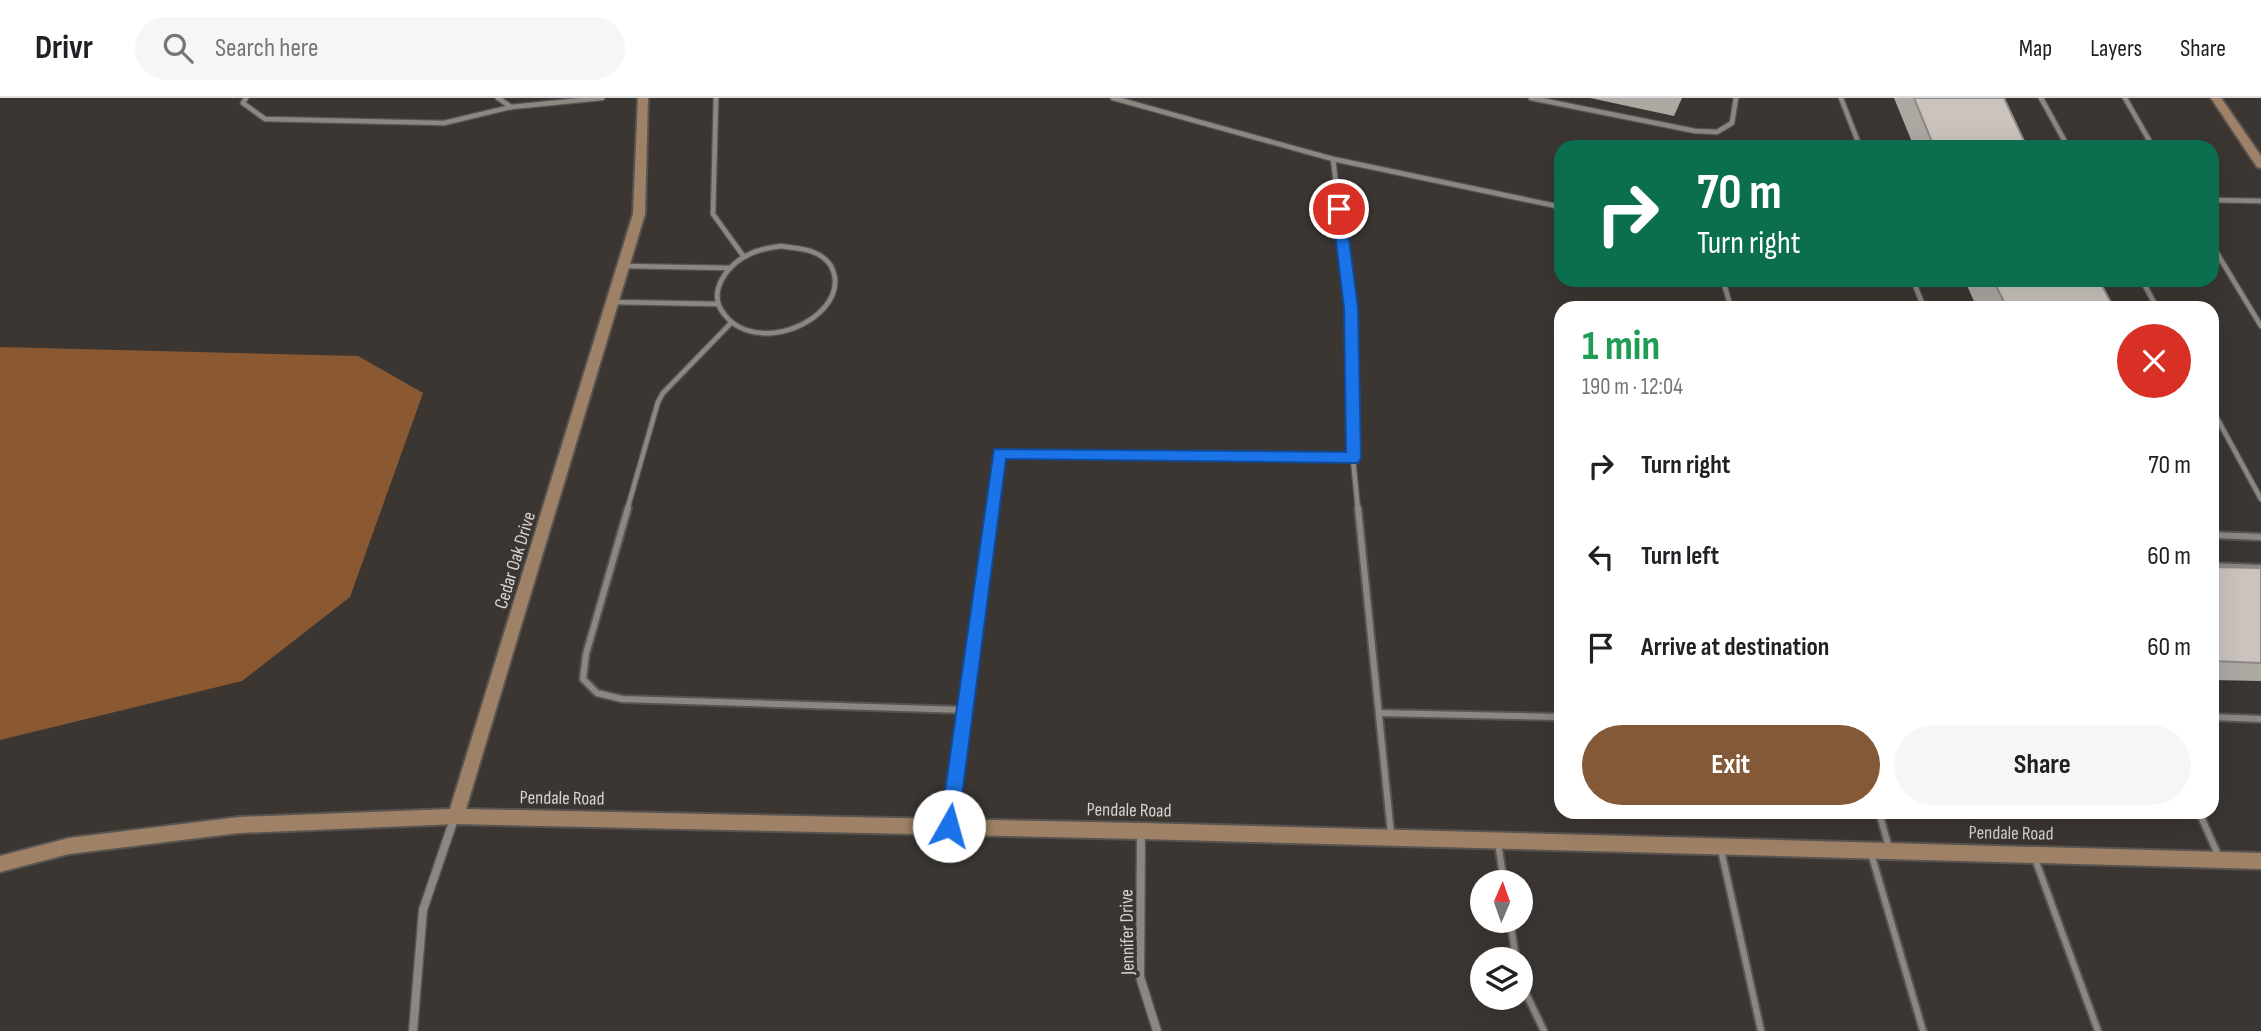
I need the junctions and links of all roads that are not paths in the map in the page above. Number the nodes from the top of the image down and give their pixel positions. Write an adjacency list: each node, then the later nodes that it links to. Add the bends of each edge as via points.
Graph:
1 (246, 98): 13 (lane, via 243,103 265,119 444,123)
2 (498, 98): 13 (lane)
3 (602, 98): 13 (lane)
4 (643, 98): 24 (street, Cedar Oak Drive, via 639,214)
5 (716, 98): 22 (lane, via 713,214)
6 (1113, 98): 17 (lane)
7 (1531, 98): 8 (lane, via 1717,132 1731,123)
8 (1736, 98)
9 (1841, 98): 14 (lane)
10 (2041, 98): 15 (lane)
11 (2124, 98): 16 (lane)
12 (2216, 98): 18 (street)
13 (511, 107)
14 (1857, 140)
15 (2064, 140)
16 (2150, 140)
17 (1333, 159): 21 (lane); 31 (lane, via 1351,308)
18 (2261, 164)
19 (2219, 200): 20 (lane)
20 (2261, 201)
21 (1554, 206)
22 (744, 257): 25 (lane); 28 (lane, via 762,249 800,247 829,261 838,288 821,315 786,332 746,330)
23 (2219, 257): 29 (lane)
24 (623, 266): 25 (lane); 26 (street, Cedar Oak Drive)
25 (729, 268): 27 (lane, via 720,279)
26 (612, 302): 27 (lane); 42 (street, Cedar Oak Drive)
27 (717, 304): 28 (lane)
28 (730, 323): 37 (lane, via 658,402 586,654 583,679 597,693 622,699)
29 (2261, 326)
30 (2219, 422): 32 (lane)
31 (1353, 458): 37 (lane, via 999,453); 38 (lane)
32 (2261, 499)
33 (2219, 535): 34 (lane)
34 (2261, 537)
35 (2219, 566): 36 (lane)
36 (2261, 568)
37 (963, 710): 45 (lane)
38 (1379, 713): 39 (lane); 47 (lane)
39 (1554, 717)
40 (2219, 717): 41 (lane)
41 (2261, 719)
42 (456, 816): 45 (street, Pendale Road); 55 (street, Pendale Road, via 239,825 69,846); 58 (street, Cedar Oak Drive, via 423,910)
43 (1881, 819): 51 (lane)
44 (2202, 819): 53 (lane)
45 (949, 826): 46 (street, Pendale Road)
46 (1141, 831): 47 (street, Pendale Road); 59 (street, Jennifer Drive, via 1140,977)
47 (1391, 838): 48 (street, Pendale Road)
48 (1497, 840): 49 (street, Pendale Road); 56 (lane)
49 (1720, 846): 50 (street, Pendale Road); 61 (lane)
50 (1870, 850): 51 (street, Pendale Road); 62 (lane)
51 (1890, 850): 52 (street, Pendale Road)
52 (2033, 854): 53 (street, Pendale Road); 63 (lane)
53 (2220, 859): 54 (street, Pendale Road)
54 (2261, 861)
55 (0, 864)
56 (1502, 870)
57 (1533, 1008): 60 (lane)
58 (413, 1031)
59 (1157, 1031)
60 (1544, 1031)
61 (1761, 1031)
62 (1923, 1031)
63 (2098, 1031)

